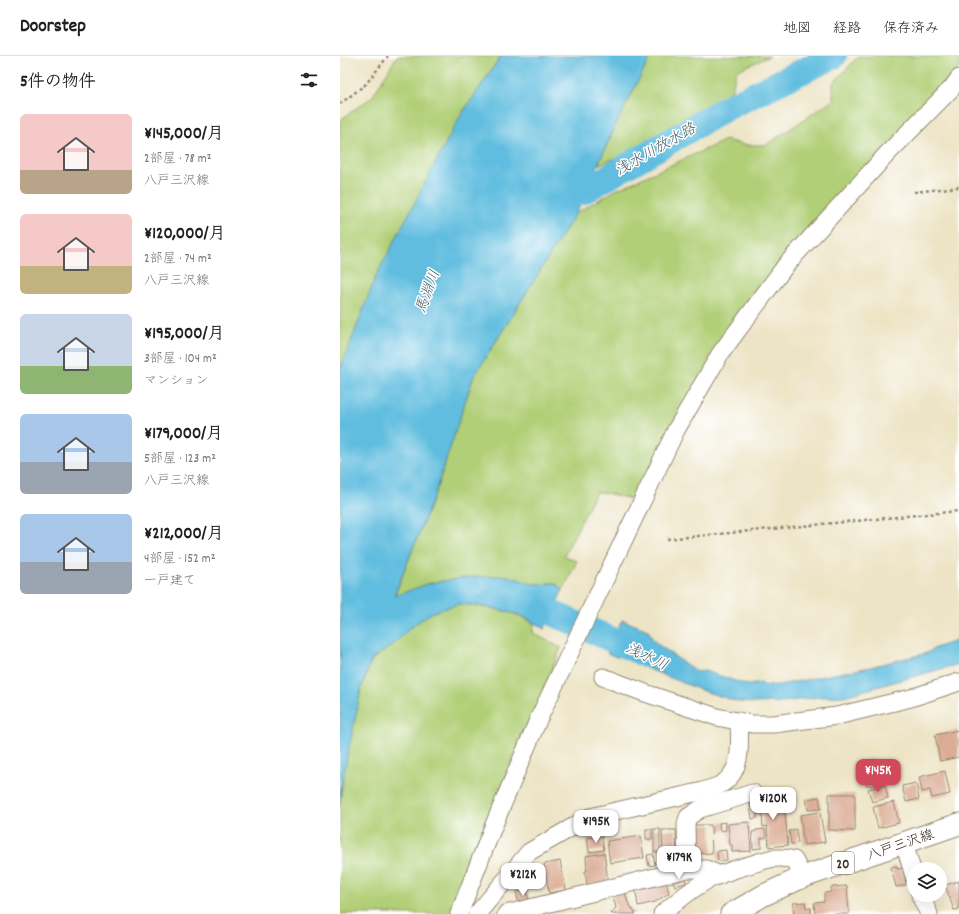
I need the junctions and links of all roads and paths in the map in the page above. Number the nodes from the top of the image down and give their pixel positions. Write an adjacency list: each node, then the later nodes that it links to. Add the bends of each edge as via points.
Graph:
1 (388, 56): 3 (path, via 366,84)
2 (959, 78): 19 (street, via 786,265 720,354 676,430 538,720)
3 (340, 104)
4 (959, 187): 5 (path)
5 (914, 192)
6 (959, 511): 7 (path)
7 (667, 539)
8 (603, 676): 10 (street, via 682,706)
9 (959, 682): 10 (street, via 911,698 837,716 773,724)
10 (739, 721): 20 (street, via 740,752 736,766 731,776 719,786 590,816 529,852)
11 (753, 793): 15 (street, via 700,809 688,817)
12 (959, 824): 13 (main road, 八戸三沢線 / 20)
13 (904, 843): 14 (street); 17 (main road, 八戸三沢線 / 20)
14 (910, 862)
15 (687, 868): 16 (street, via 706,869); 21 (street)
16 (720, 875): 17 (street, via 774,857 784,857 794,860); 22 (street, via 707,881)
17 (803, 877): 23 (main road, 八戸三沢線 / 20)
18 (923, 902): 24 (street)
19 (459, 914)
20 (477, 914)
21 (506, 914)
22 (662, 914)
23 (731, 914)
24 (929, 914)

